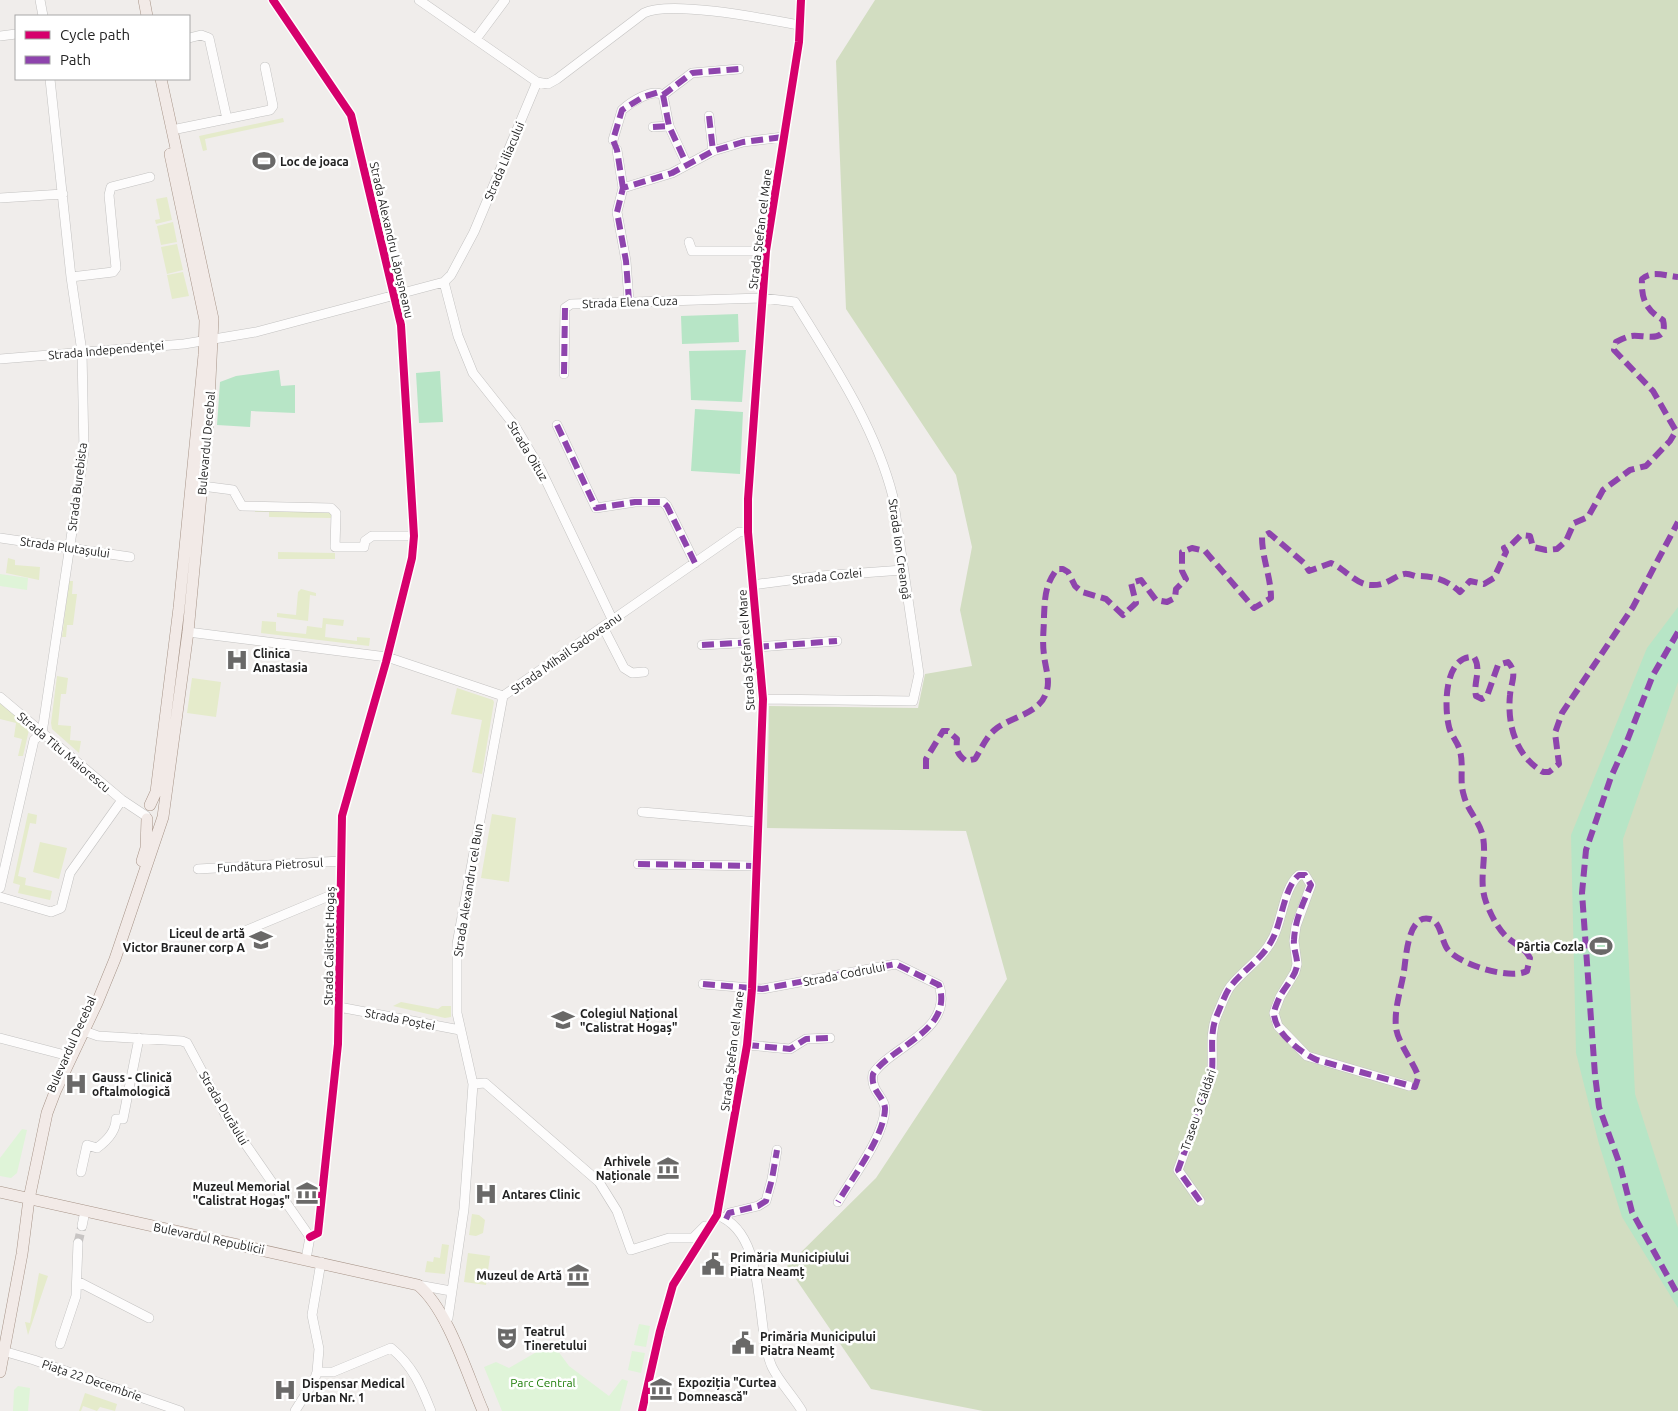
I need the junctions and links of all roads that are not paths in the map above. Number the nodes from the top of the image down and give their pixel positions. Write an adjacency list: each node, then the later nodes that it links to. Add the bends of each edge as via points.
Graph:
1 (40, 0): 8 (street)
2 (138, 0): 9 (main road)
3 (144, 0): 10 (main road)
4 (273, 0): 41 (street, Strada Alexandru Lăpușneanu, via 351,115)
5 (420, 0): 15 (street)
6 (505, 0): 15 (street)
7 (801, 0): 11 (street, Strada Ștefan cel Mare)
8 (43, 15)
9 (141, 15)
10 (147, 15)
11 (799, 25): 21 (street, via 726,13 657,8 644,14 557,79 548,84); 28 (street, Strada Ștefan cel Mare)
12 (15, 34): 13 (street)
13 (0, 36)
14 (190, 38): 24 (street, via 201,35 209,38)
15 (476, 39): 21 (street)
16 (265, 67): 24 (street, via 273,106 270,110)
17 (739, 69): 22 (street, via 692,73)
18 (50, 80): 35 (street, Strada Burebista)
19 (154, 80): 44 (main road, Bulevardul Decebal)
20 (161, 80): 27 (main road, Bulevardul Decebal)
21 (538, 82): 40 (street, Strada Liliacului, via 474,232)
22 (663, 95): 25 (street); 29 (street, via 653,93 625,108)
23 (709, 116): 31 (street)
24 (227, 119): 27 (street)
25 (669, 126): 26 (street); 32 (street)
26 (653, 127)
27 (172, 130): 44 (main road, Bulevardul Decebal, via 210,303)
28 (783, 137): 31 (street, via 744,142); 38 (street, Strada Ștefan cel Mare)
29 (613, 140)
30 (617, 150): 34 (street)
31 (713, 151): 32 (street)
32 (687, 165): 34 (street, via 672,174)
33 (150, 177): 39 (street, via 111,187 116,268 113,272)
34 (623, 188): 43 (street, via 617,212)
35 (63, 194): 36 (street); 39 (street, Strada Burebista)
36 (0, 198)
37 (689, 242): 38 (street, via 692,251)
38 (766, 251): 42 (street, Strada Ștefan cel Mare)
39 (71, 277): 45 (street, Strada Burebista)
40 (444, 282): 41 (street); 58 (street, Strada Oituz, via 458,336 473,373 515,426 541,470)
41 (395, 296): 44 (street, via 256,332); 51 (street, Strada Alexandru Lăpușneanu, via 401,325)
42 (762, 298): 43 (street, Strada Elena Cuza); 50 (street, Strada Ștefan cel Mare); 56 (street, Strada Ion Creangă, via 795,302 845,382 888,479)
43 (629, 301): 47 (street, Strada Elena Cuza, via 571,304 565,308)
44 (208, 339): 45 (street, Strada Independenței, via 184,344); 49 (main road, Bulevardul Decebal); 71 (main road, Bulevardul Decebal, via 158,781)
45 (82, 352): 46 (street, Strada Independenței); 53 (street, Strada Burebista, via 84,450)
46 (0, 359)
47 (564, 374)
48 (557, 425): 55 (street, via 596,508 663,502)
49 (202, 486): 51 (street, via 233,490 242,506 331,508 336,513 336,546 364,547 365,541 372,536); 60 (main road, Bulevardul Decebal)
50 (748, 532): 55 (street, Strada Mihail Sadoveanu, via 739,532); 57 (street, Strada Ștefan cel Mare)
51 (414, 536): 64 (street, Strada Alexandru Lăpușneanu, via 412,558)
52 (0, 538): 53 (street, Strada Plutașului)
53 (69, 548): 54 (street, Strada Plutașului); 69 (street, Strada Burebista)
54 (130, 556)
55 (694, 563): 58 (street, Strada Mihail Sadoveanu)
56 (903, 570): 57 (street, Strada Cozlei); 68 (street, Strada Ion Creangă, via 919,674 913,701)
57 (752, 585): 62 (street, Strada Ștefan cel Mare)
58 (612, 621): 59 (street, Strada Mihail Sadoveanu)
59 (604, 627): 65 (street, via 624,668 632,674); 66 (street, Strada Mihail Sadoveanu)
60 (188, 632): 64 (street, Strada Mihail Sadoveanu); 73 (main road, Bulevardul Decebal)
61 (838, 641): 62 (street)
62 (757, 644): 63 (street); 68 (street, Strada Ștefan cel Mare)
63 (702, 645)
64 (387, 657): 66 (street, Strada Mihail Sadoveanu); 75 (street, Strada Calistrat Hogaș, via 342,816)
65 (644, 672)
66 (503, 696): 86 (street, Strada Alexandru cel Bun, via 457,944)
67 (0, 698): 69 (street, Strada Titu Maiorescu)
68 (762, 699): 74 (street, Strada Ștefan cel Mare)
69 (42, 733): 70 (street, Strada Titu Maiorescu); 79 (street, Strada Burebista, via 34,740)
70 (125, 803): 71 (street, Strada Titu Maiorescu); 81 (street, via 70,873 61,908 51,912 1,900)
71 (148, 812): 73 (main road, via 152,822); 73 (main road, via 156,804); 92 (main road, Bulevardul Decebal, via 146,848 109,958)
72 (642, 812): 74 (street)
73 (162, 815): 87 (main road, Bulevardul Decebal, via 134,909)
74 (758, 822): 77 (street, Strada Ștefan cel Mare)
75 (341, 861): 78 (street, Fundătura Pietrosul); 80 (street, Strada Calistrat Hogaș)
76 (638, 864): 77 (street)
77 (756, 866): 84 (street, Strada Ștefan cel Mare)
78 (198, 869)
79 (0, 888)
80 (341, 891): 82 (street); 85 (street, Strada Calistrat Hogaș)
81 (0, 897)
82 (240, 933)
83 (703, 984): 84 (street)
84 (752, 990): 91 (street, Strada Ștefan cel Mare); 100 (street, Strada Codrului, via 896,964 939,985 942,993 940,1004 926,1031 873,1074 872,1083 885,1108 882,1121 873,1144)
85 (339, 1007): 86 (street, Strada Poștei); 104 (street, Strada Calistrat Hogaș, via 318,1233)
86 (460, 1030): 93 (street, Strada Alexandru cel Bun)
87 (84, 1031): 89 (street, Strada Durăului, via 98,1036); 98 (main road, Bulevardul Decebal, via 47,1113)
88 (0, 1038): 92 (street)
89 (139, 1038): 96 (street, via 123,1119 116,1119 113,1133 101,1146 87,1145); 104 (street, Strada Durăului, via 187,1043 226,1116)
90 (830, 1038): 91 (street, via 806,1039 790,1049)
91 (747, 1045): 102 (street, Strada Ștefan cel Mare)
92 (65, 1055): 98 (main road, Bulevardul Decebal, via 49,1092)
93 (473, 1084): 102 (street, via 485,1083 599,1182 617,1211 631,1250 669,1238 693,1238 707,1224); 111 (street, Strada Alexandru cel Bun, via 464,1209)
94 (1409, 1086): 99 (street, Traseu 3 Căldări, via 1307,1056 1278,1026 1274,1014 1295,972 1296,926 1310,885 1305,875 1299,875 1291,885 1269,947 1229,989 1213,1028 1211,1079 1178,1170)
95 (777, 1150): 102 (street, via 766,1201)
96 (81, 1172)
97 (0, 1192): 98 (main road, Bulevardul Republicii)
98 (26, 1201): 101 (main road, Bulevardul Republicii); 114 (main road, Bulevardul Decebal); 116 (main road, Bulevardul Decebal, via 22,1254)
99 (1200, 1201)
100 (838, 1202)
101 (85, 1211): 103 (street); 106 (main road, Bulevardul Republicii)
102 (719, 1218): 110 (street, Strada Ștefan cel Mare); 124 (street, via 741,1235 750,1257 772,1366)
103 (82, 1226)
104 (310, 1238): 106 (street)
105 (78, 1243): 108 (street)
106 (306, 1259): 107 (main road, Bulevardul Republicii)
107 (321, 1262): 109 (main road, Bulevardul Republicii); 117 (street, via 312,1315 319,1349)
108 (77, 1281): 112 (street); 115 (street, via 76,1296)
109 (418, 1285): 111 (street); 113 (main road, via 429,1295)
110 (673, 1285)
111 (452, 1291): 113 (street, Strada Alexandru cel Bun)
112 (149, 1318)
113 (445, 1323): 122 (main road)
114 (0, 1333)
115 (60, 1344)
116 (1, 1361): 119 (street, Piața 22 Decembrie, via 34,1360)
117 (317, 1372): 120 (street); 121 (street, via 333,1372 391,1348 417,1376)
118 (648, 1383): 123 (street)
119 (180, 1411)
120 (295, 1411)
121 (431, 1411)
122 (483, 1411)
123 (642, 1411)
124 (802, 1411)

